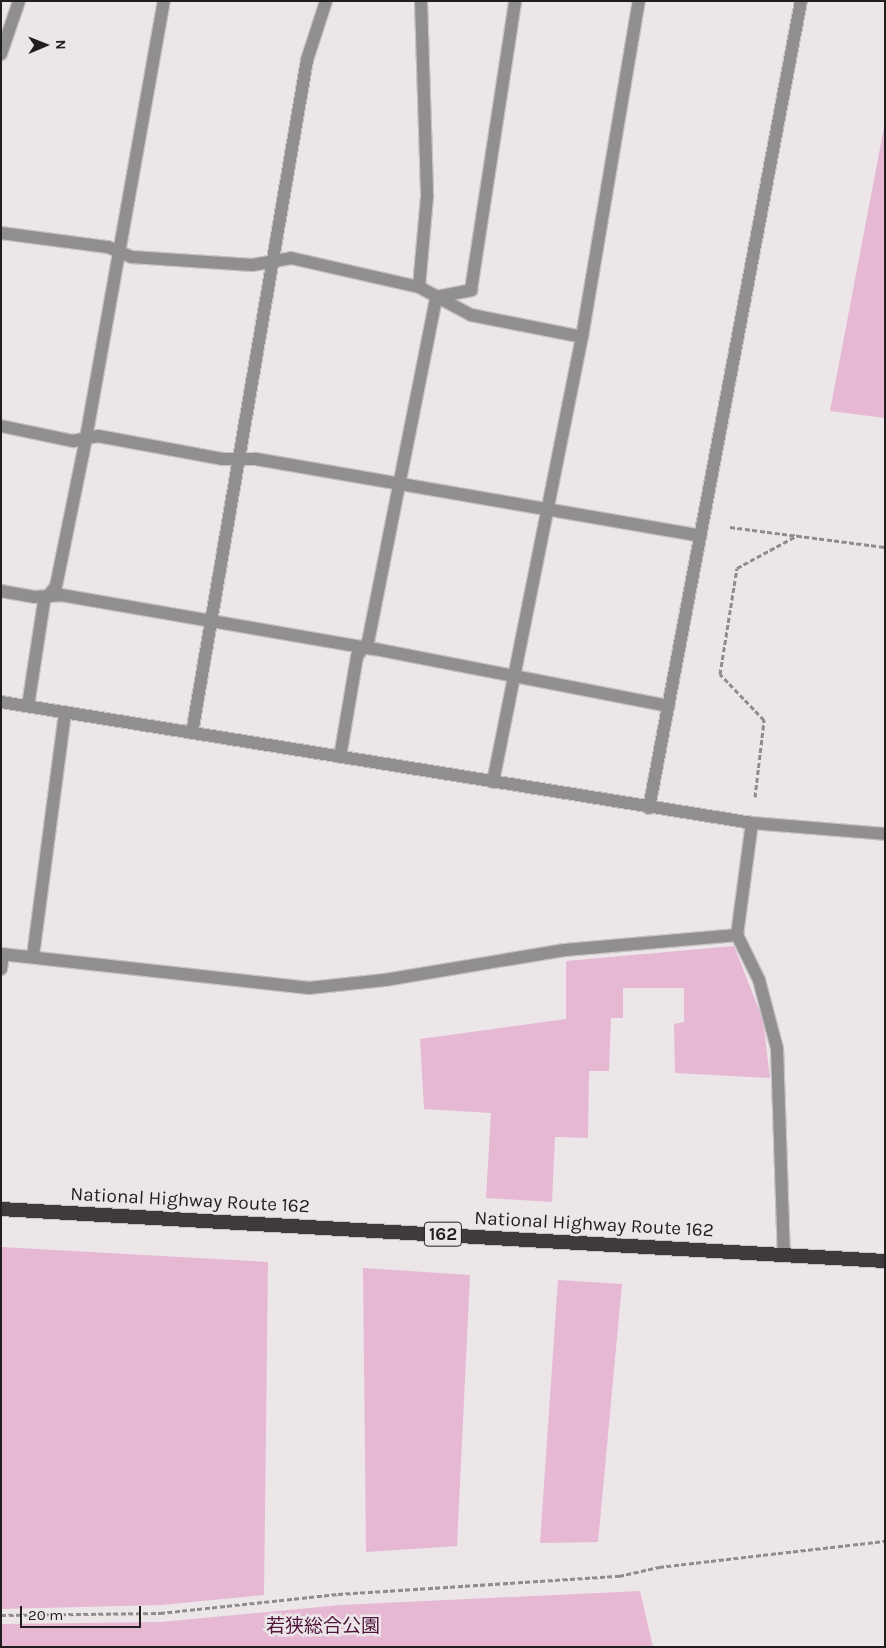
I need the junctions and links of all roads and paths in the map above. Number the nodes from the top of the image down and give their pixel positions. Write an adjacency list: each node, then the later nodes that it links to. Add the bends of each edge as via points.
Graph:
1 (19, 1): 8 (street)
2 (164, 1): 10 (street)
3 (326, 1): 11 (street, via 307,60)
4 (421, 1): 12 (street, via 427,196)
5 (515, 1): 13 (street, via 471,290)
6 (640, 1): 14 (street)
7 (801, 1): 20 (street)
8 (1, 54)
9 (1, 233): 10 (street)
10 (120, 252): 11 (street, via 132,257 252,265); 16 (street)
11 (274, 261): 12 (street, via 291,258); 17 (street)
12 (419, 287): 13 (street)
13 (436, 297): 14 (street, via 471,316); 18 (street)
14 (582, 337): 19 (street)
15 (1, 426): 16 (street, via 73,441)
16 (86, 438): 17 (street); 24 (street, via 56,586)
17 (240, 459): 18 (street); 25 (street)
18 (399, 482): 19 (street); 26 (street)
19 (544, 511): 20 (street); 27 (street)
20 (701, 529): 21 (path); 30 (street)
21 (798, 536): 22 (path); 36 (path, via 737,568 723,654 720,674 764,720)
22 (885, 547)
23 (1, 591): 24 (street)
24 (49, 596): 25 (street); 29 (street, via 44,601)
25 (212, 622): 26 (street); 32 (street)
26 (364, 648): 27 (street); 33 (street, via 357,656)
27 (513, 676): 30 (street); 34 (street)
28 (1, 702): 29 (street)
29 (28, 706): 31 (street)
30 (668, 706): 35 (street)
31 (65, 712): 32 (street); 40 (street)
32 (192, 733): 33 (street)
33 (340, 757): 34 (street)
34 (492, 782): 35 (street)
35 (649, 808): 36 (street)
36 (752, 824): 37 (street); 38 (street)
37 (885, 834)
38 (737, 935): 40 (street, via 565,950 385,980 309,988); 43 (street, via 759,980 777,1048)
39 (2, 954): 40 (street); 41 (street)
40 (33, 956)
41 (1, 969)
42 (1, 1208): 43 (highway, National Highway Route 162 / 162)
43 (784, 1254): 44 (highway, National Highway Route 162 / 162)
44 (885, 1261)
45 (885, 1541): 46 (path, via 659,1567 619,1576 338,1594 160,1613)
46 (1, 1615)

